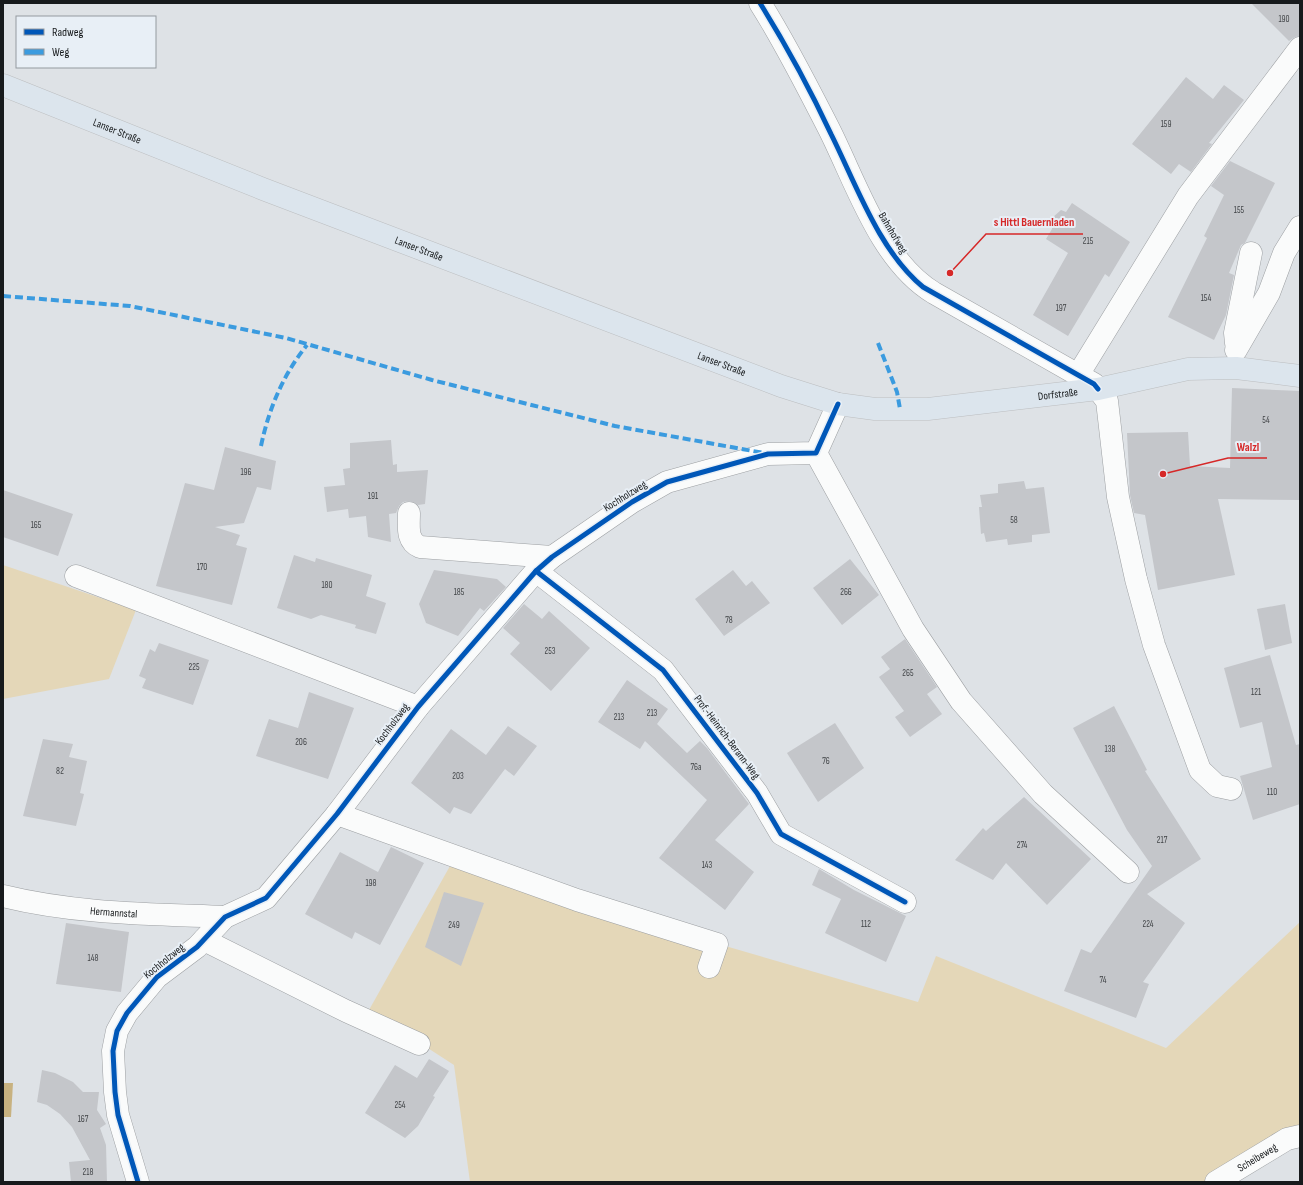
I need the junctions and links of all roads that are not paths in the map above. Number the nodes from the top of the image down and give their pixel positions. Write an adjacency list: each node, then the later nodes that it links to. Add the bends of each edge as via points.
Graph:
1 (760, 3): 8 (street, Bahnhofweg, via 804,81 879,230 902,266 923,287)
2 (1300, 48): 8 (street, via 1188,196)
3 (3, 85): 11 (main road, Lanser Straße, via 271,192 781,386)
4 (1300, 227): 7 (street, via 1284,253 1269,293)
5 (1142, 242): 8 (street)
6 (1252, 253): 7 (street, via 1235,333)
7 (1236, 359): 9 (main road, Dorfstraße); 10 (main road, Dorfstraße)
8 (1072, 372): 10 (street, Bahnhofweg)
9 (1300, 376)
10 (1098, 389): 11 (main road, Dorfstraße, via 928,408 875,409); 17 (street, via 1107,401 1118,496 1136,580 1154,645 1200,770 1217,786)
11 (838, 404): 12 (street)
12 (816, 453): 14 (street, Kochholzweg, via 768,454 667,482 632,502); 19 (street, via 913,629 960,701 1042,794)
13 (409, 513): 14 (street, via 410,538 420,547)
14 (544, 564): 16 (street, Kochholzweg); 21 (street, Prof.-Heinrich-Berann-Weg, via 663,670 757,793 781,834)
15 (76, 576): 16 (street)
16 (418, 707): 18 (street, Kochholzweg)
17 (1231, 789)
18 (337, 814): 22 (street, Kochholzweg, via 266,898); 24 (street, via 576,900 717,944)
19 (1128, 872)
20 (3, 896): 22 (street, Hermannstal, via 86,911)
21 (905, 902)
22 (225, 917): 23 (street, Kochholzweg)
23 (204, 940): 25 (street, via 346,1011); 27 (street, Kochholzweg, via 157,977 127,1013 118,1031 113,1051 118,1115)
24 (710, 967)
25 (419, 1044)
26 (1300, 1136): 28 (street, Scheibeweg, via 1286,1139)
27 (138, 1182)
28 (1216, 1182)

